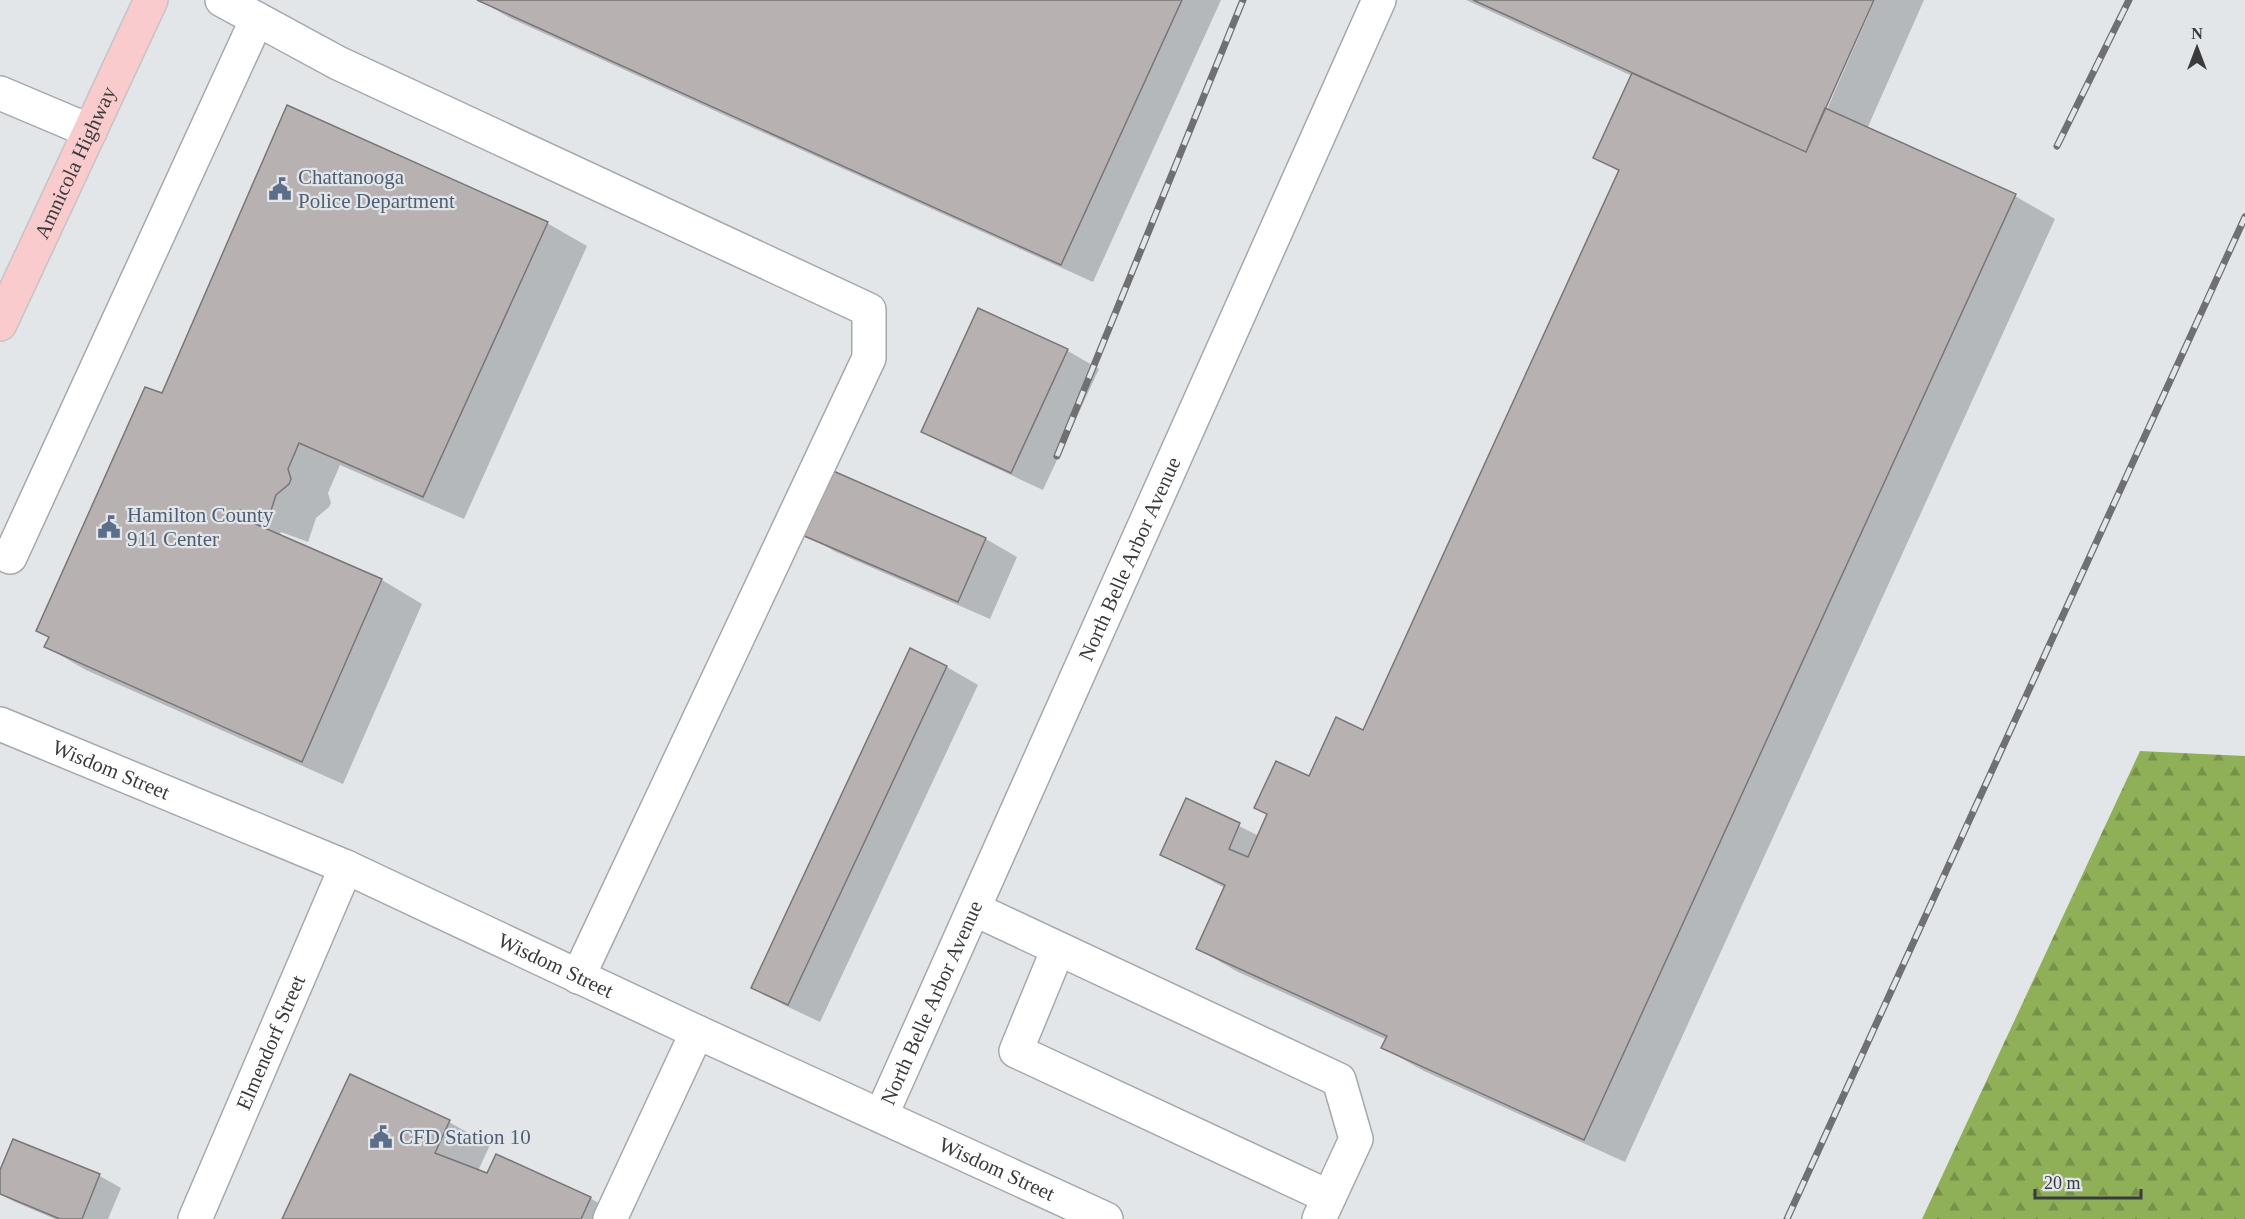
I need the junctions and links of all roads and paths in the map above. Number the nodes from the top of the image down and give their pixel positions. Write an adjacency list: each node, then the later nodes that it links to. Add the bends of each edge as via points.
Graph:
1 (152, 0): 6 (main road, Amnicola Highway)
2 (222, 0): 4 (street)
3 (1379, 0): 11 (street, North Belle Arbor Avenue)
4 (257, 19): 8 (street); 13 (street, via 338,63 869,310 869,358)
5 (0, 93): 6 (street)
6 (90, 131): 7 (main road, Amnicola Highway)
7 (0, 324)
8 (10, 557)
9 (0, 724): 10 (street, Wisdom Street)
10 (346, 867): 13 (street, Wisdom Street); 17 (street, Elmendorf Street)
11 (974, 909): 12 (street); 15 (street, North Belle Arbor Avenue)
12 (1059, 949): 16 (street, via 1338,1080 1356,1139); 16 (street, via 1016,1051)
13 (578, 977): 14 (street, Wisdom Street)
14 (696, 1032): 15 (street, Wisdom Street); 18 (street)
15 (881, 1116): 19 (street, Wisdom Street)
16 (1324, 1208)
17 (195, 1219)
18 (610, 1219)
19 (1106, 1219)

